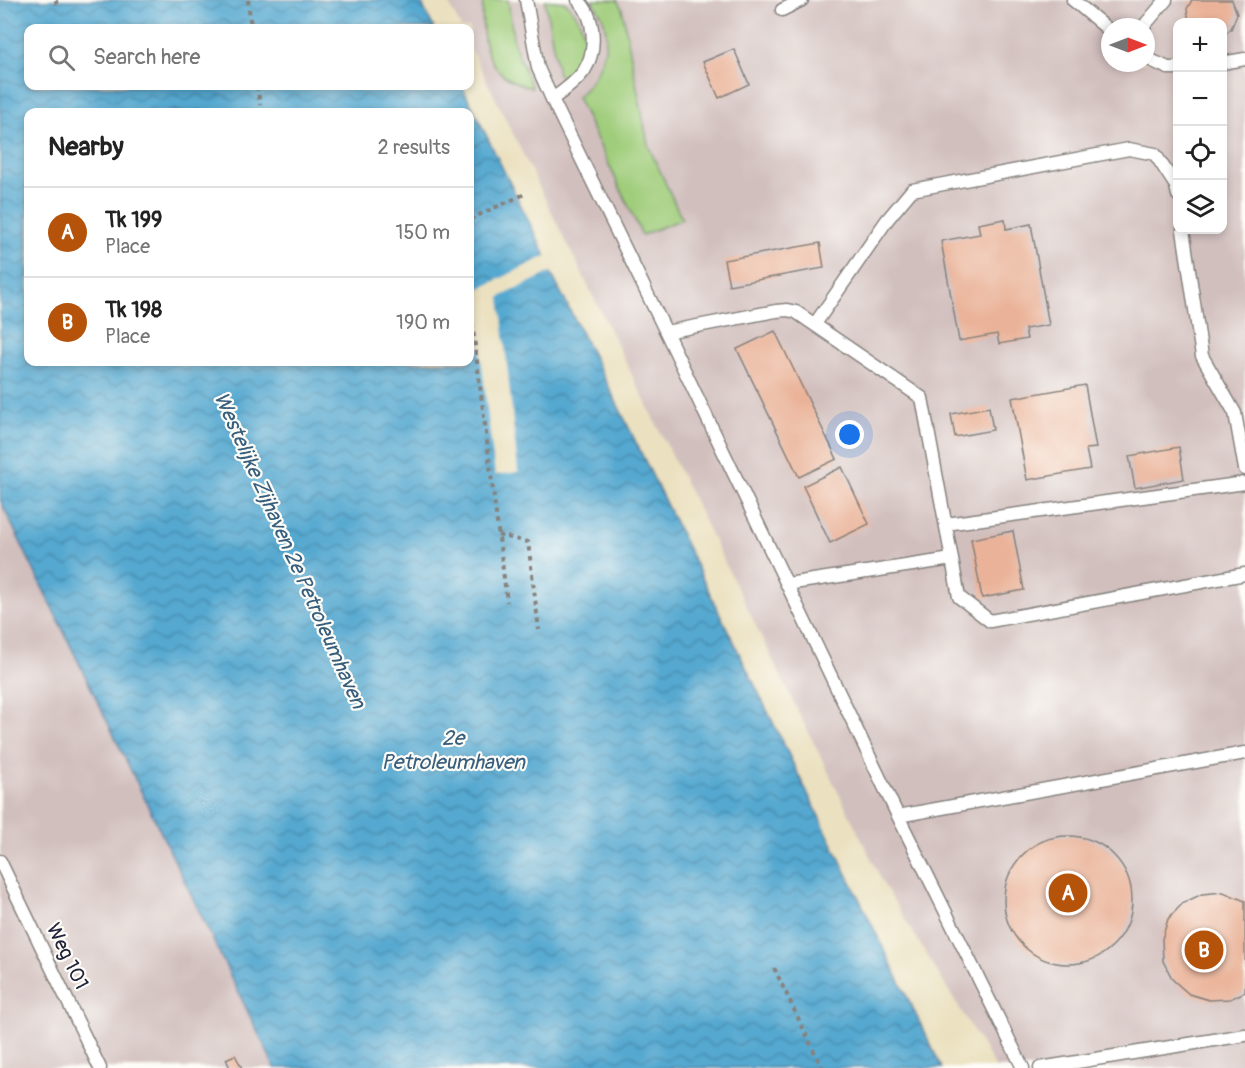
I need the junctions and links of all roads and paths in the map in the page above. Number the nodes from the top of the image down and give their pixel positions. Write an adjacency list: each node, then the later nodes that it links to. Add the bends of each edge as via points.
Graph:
1 (56, 0): 8 (path)
2 (248, 0): 12 (path)
3 (526, 0): 18 (lane, via 538,68)
4 (578, 0): 18 (lane, via 592,25 592,50 585,69 571,86)
5 (802, 0): 9 (lane)
6 (1073, 0): 11 (lane)
7 (1166, 0): 10 (lane)
8 (57, 9)
9 (782, 10)
10 (1151, 18)
11 (1101, 23)
12 (251, 24)
13 (1245, 59): 15 (lane)
14 (1155, 62): 16 (lane)
15 (1227, 62)
16 (1173, 68)
17 (258, 90): 19 (path)
18 (552, 99): 25 (lane)
19 (260, 105)
20 (1173, 181): 24 (lane, via 1155,154 1129,149 912,190)
21 (527, 193): 22 (path)
22 (474, 217)
23 (1184, 234): 27 (lane, via 1202,356 1235,412)
24 (815, 324): 25 (lane, via 787,310); 29 (lane, via 922,398)
25 (666, 332): 33 (lane)
26 (474, 339): 30 (path)
27 (1245, 469)
28 (1245, 483): 29 (lane)
29 (946, 524): 31 (lane)
30 (498, 535): 34 (path); 35 (path, via 528,542)
31 (952, 559): 32 (lane, via 959,597 990,621); 33 (lane)
32 (1245, 574)
33 (787, 585): 37 (lane)
34 (507, 602)
35 (539, 630)
36 (1245, 753): 37 (lane)
37 (898, 816): 43 (lane)
38 (0, 861): 41 (lane, Weg 101)
39 (774, 968): 42 (path)
40 (1245, 1035): 44 (lane)
41 (100, 1068)
42 (822, 1068)
43 (1023, 1068)
44 (1040, 1068)

